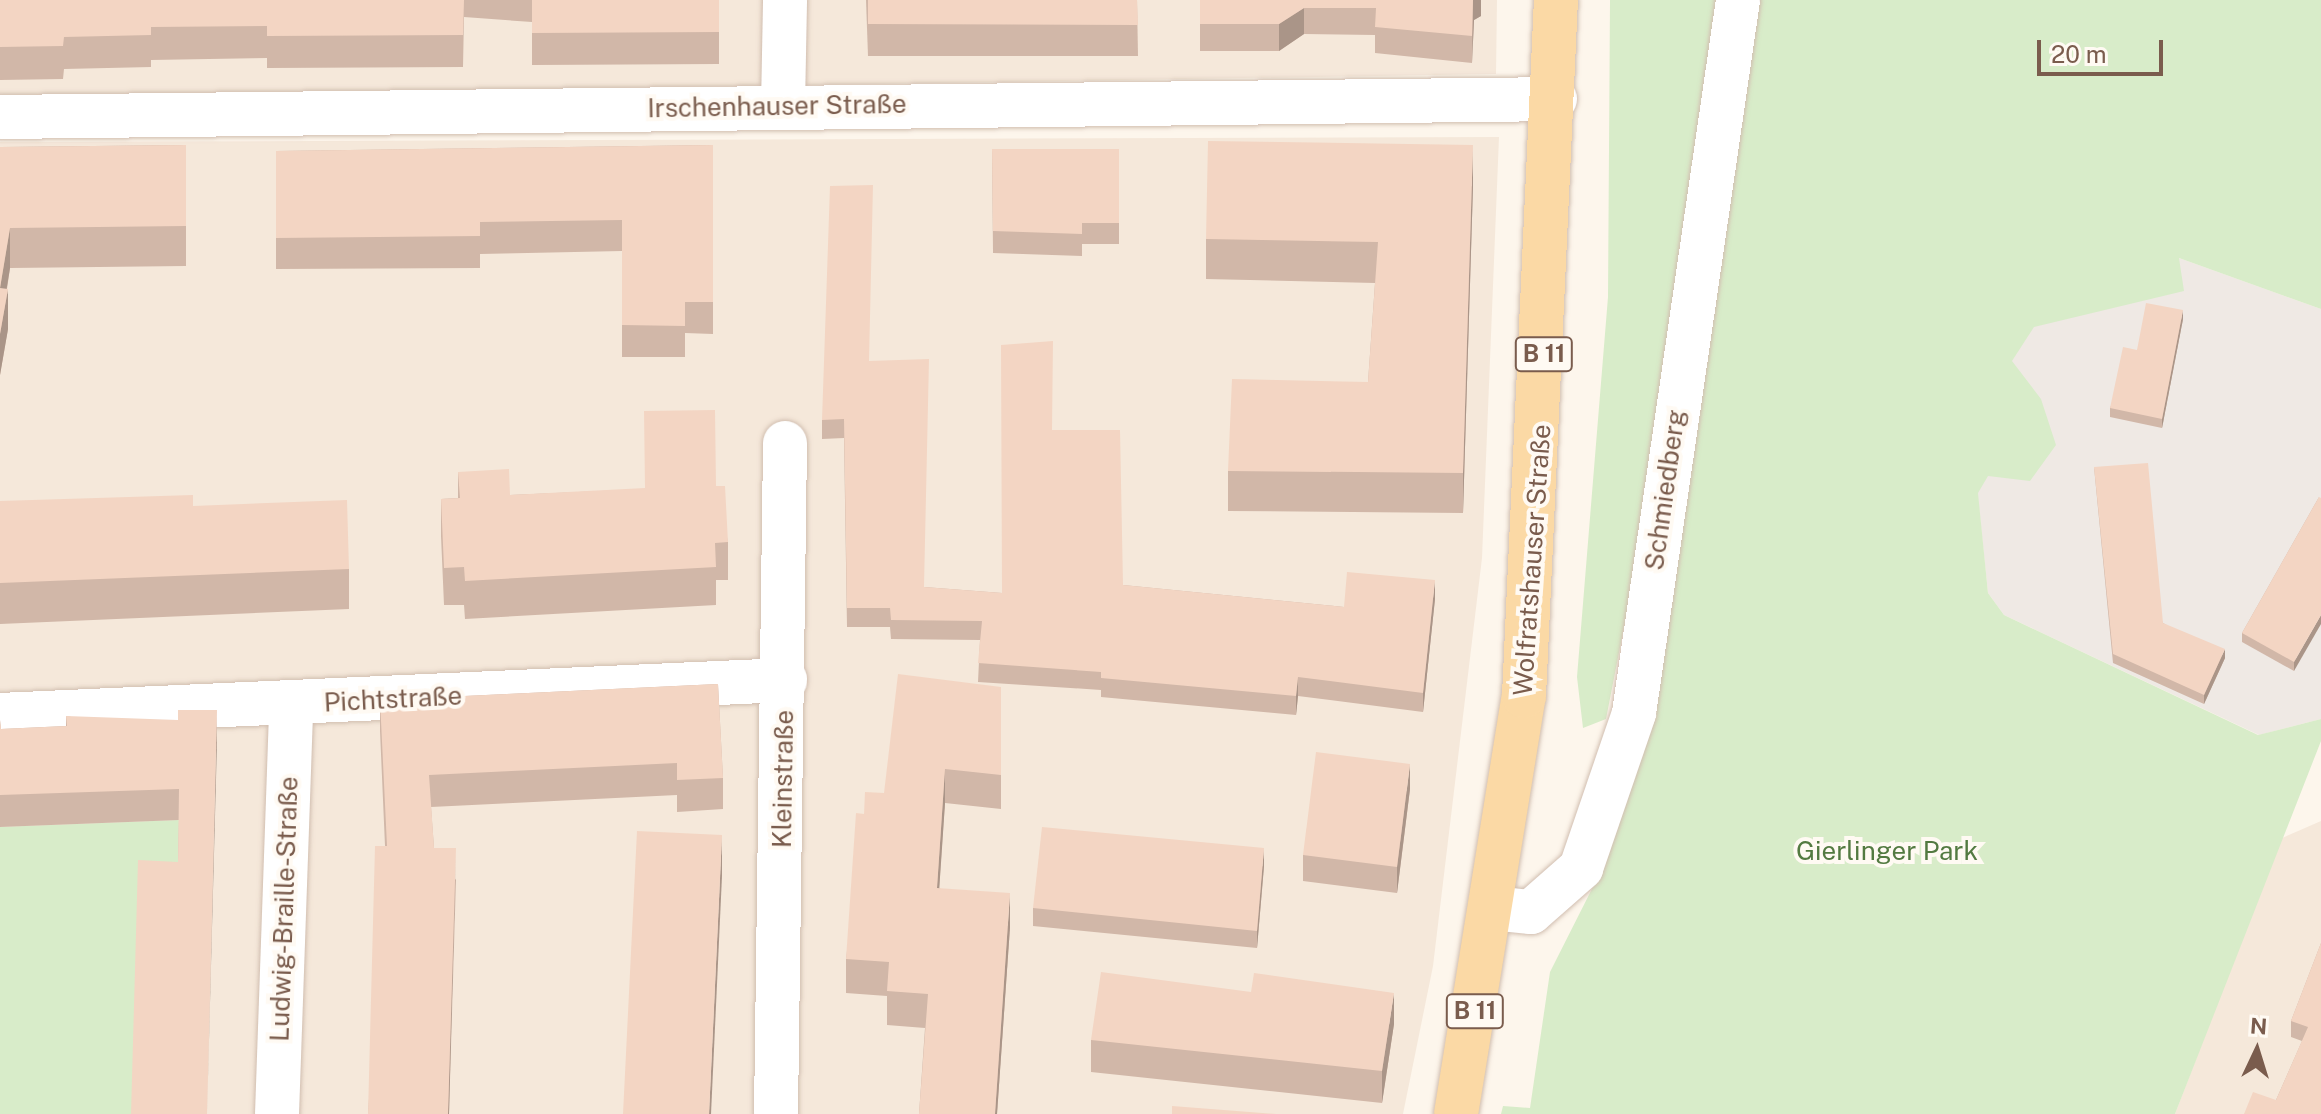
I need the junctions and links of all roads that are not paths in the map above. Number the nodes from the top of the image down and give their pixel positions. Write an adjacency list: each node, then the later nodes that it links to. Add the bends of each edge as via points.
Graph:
1 (785, 0): 5 (street)
2 (1556, 0): 4 (main road, Wolfratshauser Straße / B 11)
3 (1738, 0): 11 (street, Schmiedberg, via 1634,713 1581,868 1531,912)
4 (1555, 99): 5 (street, Irschenhauser Straße); 11 (main road, Wolfratshauser Straße / B 11, via 1531,608)
5 (783, 106): 6 (street, Irschenhauser Straße)
6 (0, 117)
7 (785, 443): 8 (street, Kleinstraße)
8 (785, 680): 9 (street, Pichtstraße); 13 (street, Kleinstraße)
9 (291, 704): 10 (street, Pichtstraße); 12 (street, Ludwig-Braille-Straße)
10 (0, 715)
11 (1492, 908): 14 (main road, Wolfratshauser Straße / B 11)
12 (277, 1114)
13 (776, 1114)
14 (1456, 1114)

